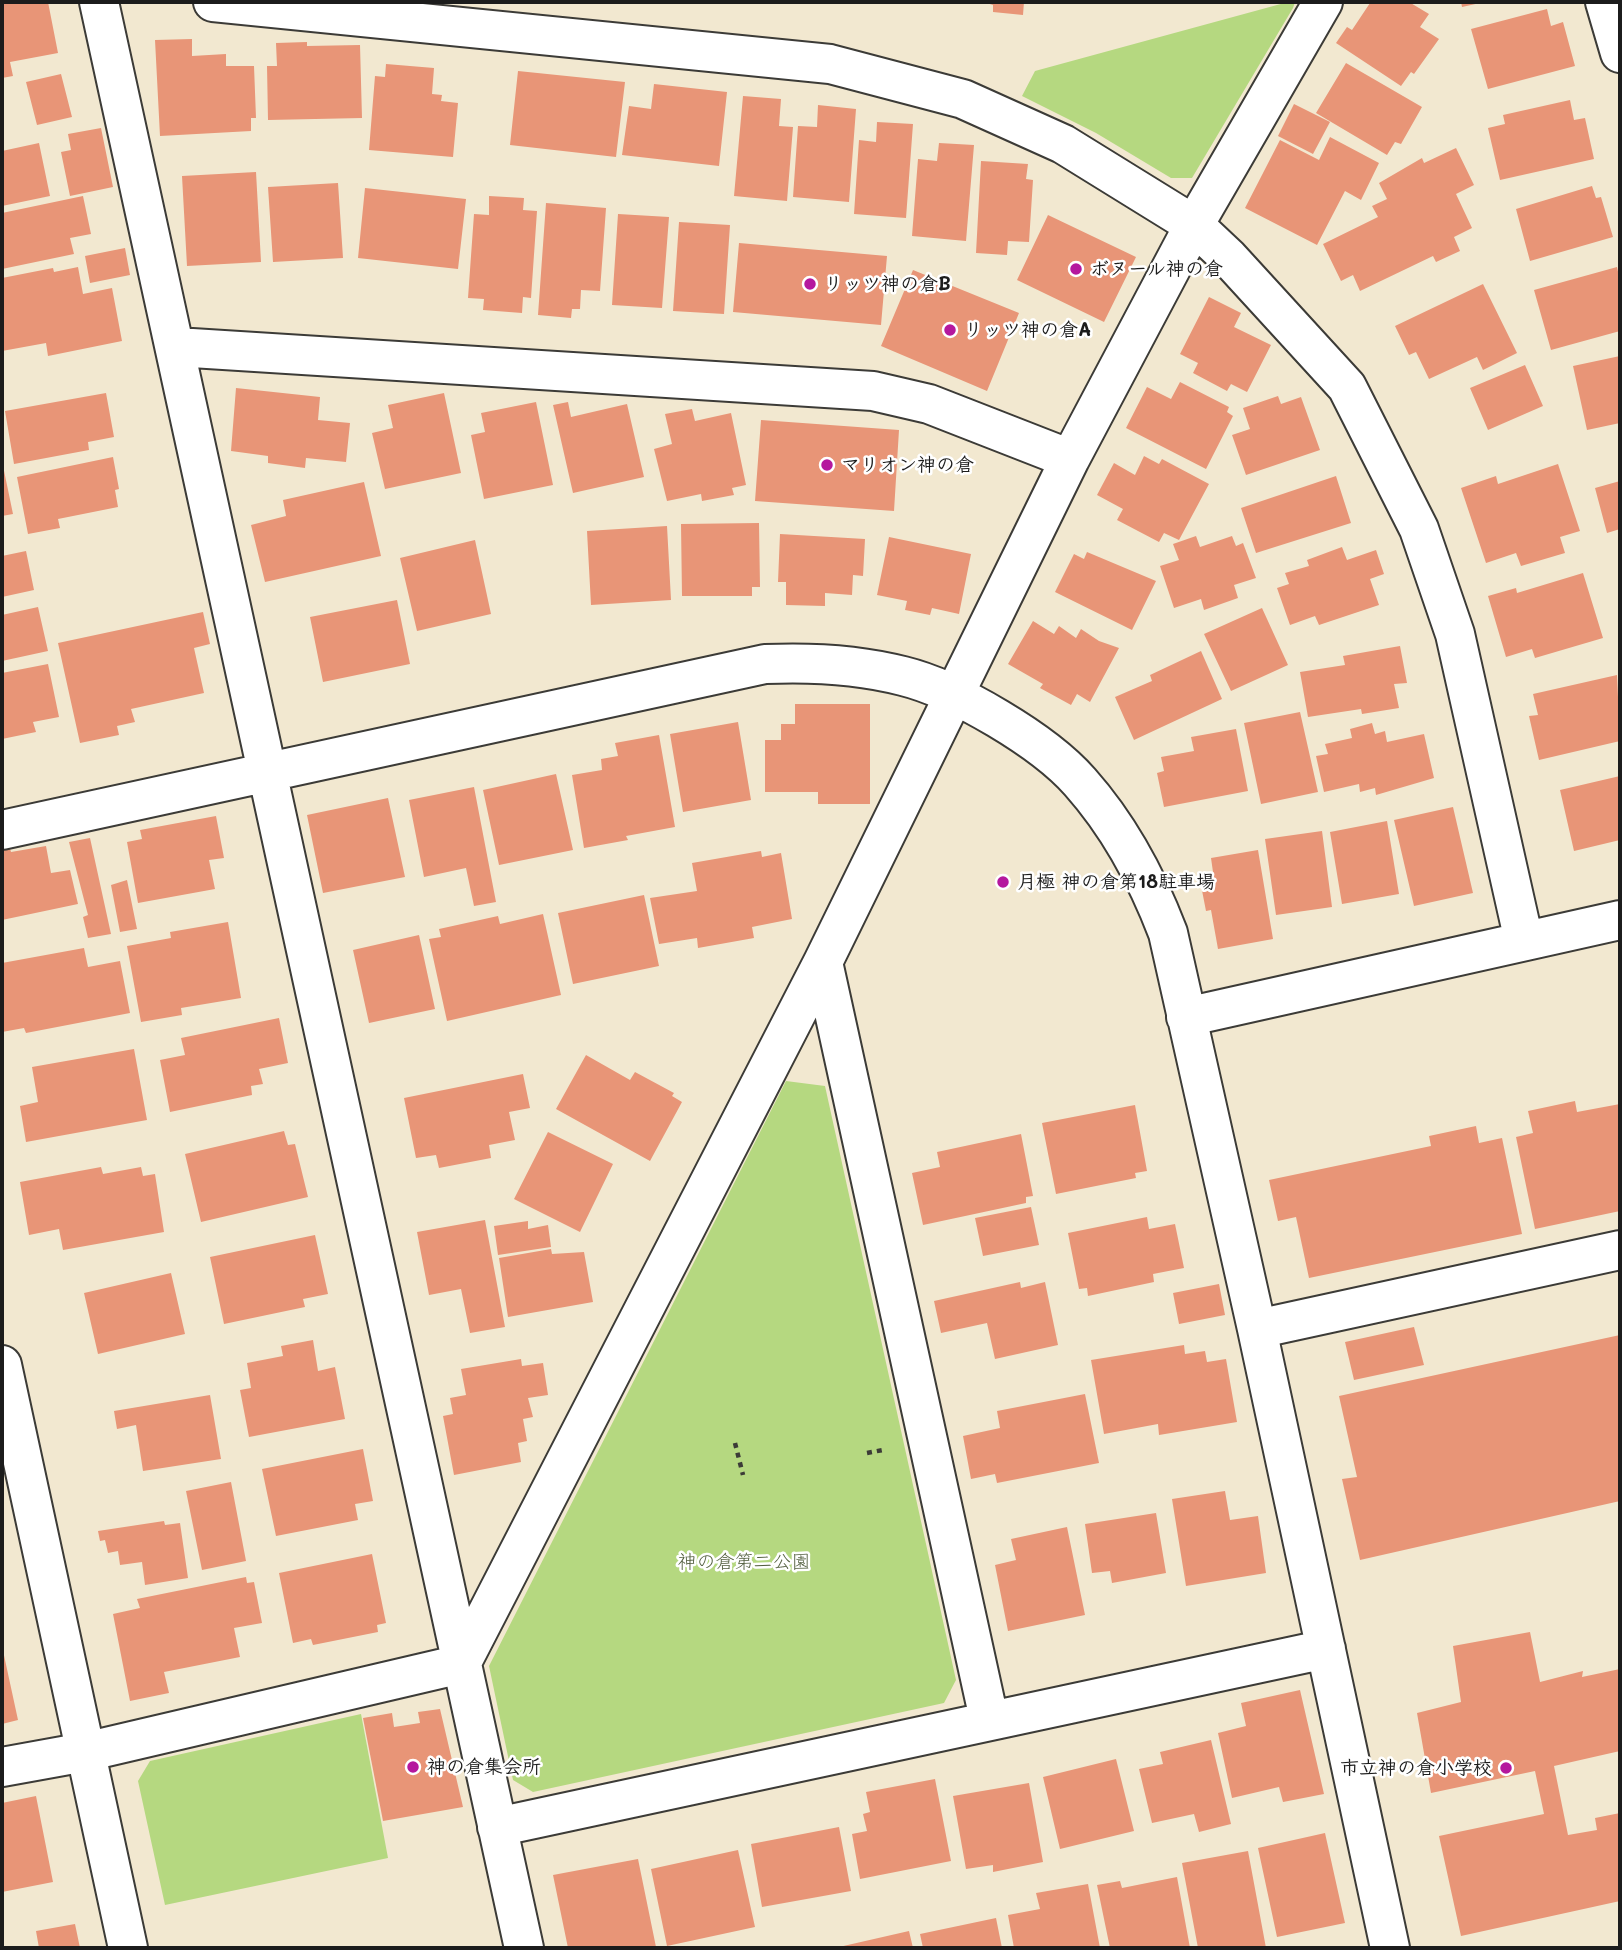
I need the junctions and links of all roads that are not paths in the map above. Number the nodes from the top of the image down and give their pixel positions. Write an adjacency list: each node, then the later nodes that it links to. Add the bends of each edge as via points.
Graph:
1 (99, 2): 7 (street)
2 (213, 2): 6 (street, via 830,64 963,99 1063,144)
3 (1323, 2): 6 (street)
4 (1605, 2): 5 (street)
5 (1620, 53)
6 (1194, 225): 8 (street); 13 (street, via 1347,387 1419,529 1455,634)
7 (176, 347): 8 (street, via 873,391 929,404); 10 (street)
8 (1070, 459): 9 (street)
9 (951, 696): 10 (street, via 905,677 858,667 813,662 765,664); 14 (street); 15 (street, via 985,712 1049,754 1106,814 1152,891 1168,933)
10 (266, 774): 11 (street); 20 (street)
11 (2, 830)
12 (1620, 920): 13 (street)
13 (1524, 941): 15 (street)
14 (822, 962): 20 (street); 21 (street)
15 (1186, 1017): 17 (street)
16 (1620, 1250): 17 (street)
17 (1257, 1329): 19 (street)
18 (2, 1365): 22 (street)
19 (1326, 1649): 21 (street); 27 (street)
20 (461, 1664): 22 (street); 24 (street)
21 (989, 1719): 24 (street)
22 (85, 1752): 23 (street); 25 (street)
23 (2, 1768)
24 (497, 1826): 26 (street)
25 (128, 1948)
26 (524, 1948)
27 (1390, 1948)

